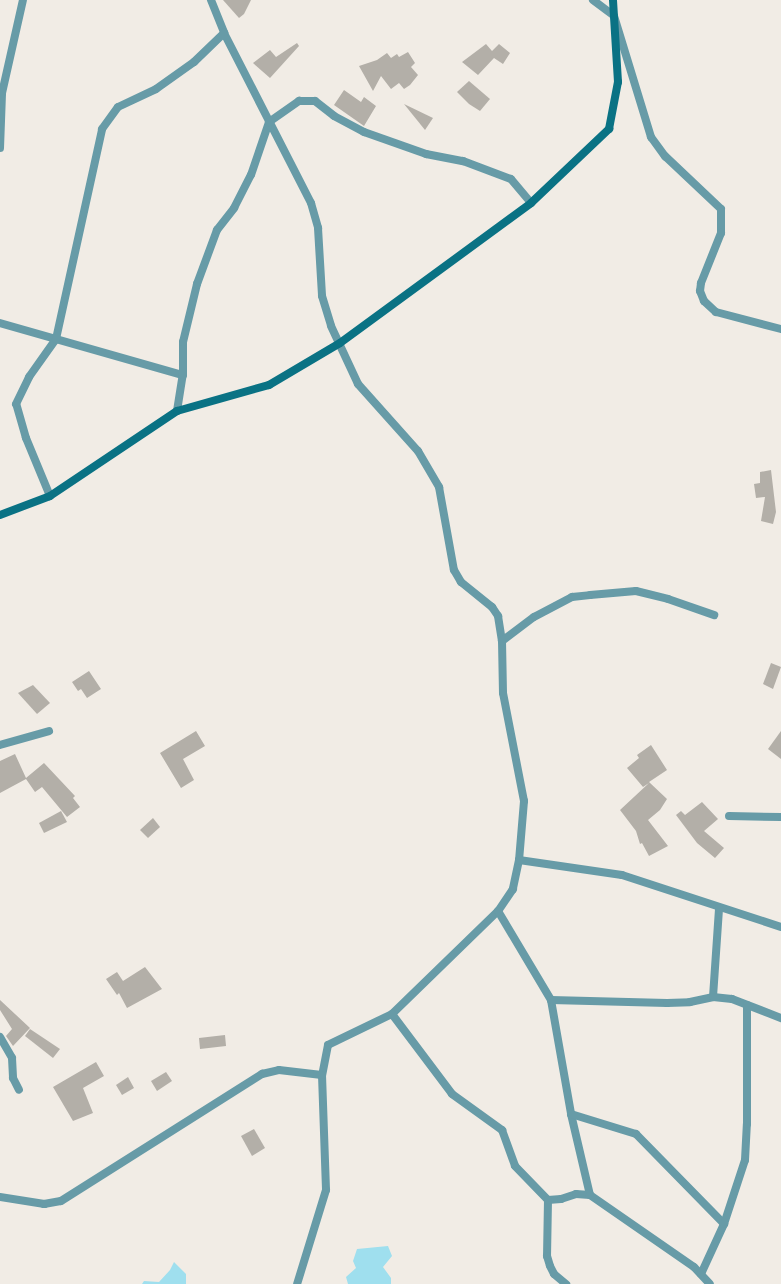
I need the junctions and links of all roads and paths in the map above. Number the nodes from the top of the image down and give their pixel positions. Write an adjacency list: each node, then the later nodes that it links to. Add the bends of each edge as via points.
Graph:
1 (23, 0): 7 (street, via 2,93)
2 (212, 0): 6 (street)
3 (593, 0): 5 (street)
4 (613, 0): 5 (street)
5 (614, 16): 10 (street, via 618,82 609,129); 12 (street, via 652,137 665,156 721,209 721,233 701,283 700,291 704,301 716,312)
6 (224, 33): 8 (street); 13 (street, via 194,62 156,89 118,107 102,129)
7 (0, 120): 9 (street)
8 (269, 122): 10 (street, via 300,101 315,101 334,116 364,132 426,154 463,161 511,179); 14 (street, via 311,203 318,228 322,296 331,326); 15 (street, via 251,175 234,208 217,230 197,284 183,342)
9 (0, 148)
10 (531, 203): 14 (street)
11 (0, 323): 13 (street)
12 (781, 329)
13 (56, 339): 15 (street); 17 (street, via 29,377 16,404 24,432)
14 (340, 343): 16 (street, via 269,385); 20 (street, via 358,384 418,451 439,487 454,570 460,582 492,607 498,616)
15 (183, 375): 16 (street)
16 (177, 411): 17 (street)
17 (50, 496): 18 (street)
18 (0, 515)
19 (714, 615): 20 (street, via 668,598 636,591 590,595 572,598 534,617)
20 (502, 641): 25 (street, via 503,693 524,801)
21 (49, 731): 22 (street)
22 (0, 745)
23 (729, 816): 24 (street)
24 (781, 817)
25 (519, 860): 26 (street, via 622,875); 27 (street, via 513,889)
26 (720, 908): 28 (street); 29 (street)
27 (498, 911): 30 (street); 32 (street)
28 (781, 927)
29 (713, 997): 30 (street, via 667,1003); 31 (street, via 732,999)
30 (551, 1000): 37 (street)
31 (747, 1005): 33 (street); 41 (street, via 745,1160)
32 (392, 1014): 35 (street, via 328,1045); 40 (street, via 452,1094 502,1130 515,1166)
33 (781, 1018)
34 (0, 1037): 36 (street, via 12,1058 14,1078)
35 (322, 1075): 39 (street, via 279,1070 262,1074 61,1201 44,1204); 43 (street, via 326,1190)
36 (19, 1090)
37 (571, 1114): 38 (street); 41 (street, via 636,1134)
38 (590, 1194): 40 (street); 42 (street)
39 (0, 1197)
40 (548, 1200): 44 (street, via 547,1256 554,1274)
41 (724, 1224): 42 (street)
42 (701, 1274): 45 (street)
43 (297, 1284)
44 (566, 1284)
45 (710, 1284)

